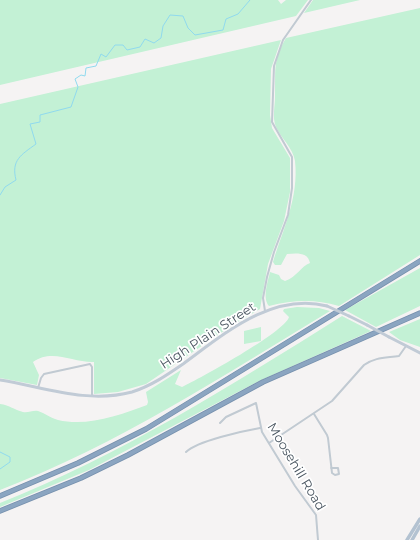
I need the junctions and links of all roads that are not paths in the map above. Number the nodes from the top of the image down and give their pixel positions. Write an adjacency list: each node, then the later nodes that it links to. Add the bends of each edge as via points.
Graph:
1 (311, 0): 3 (street, via 284,38 274,66 272,122 292,157 293,180 288,215 274,250 267,277)
2 (420, 261): 16 (highway, via 146,428 78,463)
3 (265, 311): 5 (main road, High Plain Street, bridge, via 294,303 327,306); 9 (main road, High Plain Street, via 238,325 152,384 128,393)
4 (420, 313): 17 (highway, via 263,382 104,467)
5 (406, 346): 6 (main road, High Plain Street); 10 (street, via 399,356 382,357 364,365 337,396)
6 (420, 352)
7 (0, 380): 8 (main road, High Plain Street)
8 (38, 388): 9 (main road, High Plain Street); 9 (street, via 44,374 90,364)
9 (92, 396)
10 (314, 414): 13 (street); 15 (street, via 327,435)
11 (220, 422): 12 (street, Moosehill Road, via 256,403)
12 (260, 428): 13 (street, Moosehill Road); 14 (street, via 193,447)
13 (269, 443): 20 (street, Moosehill Road, via 315,514 318,522)
14 (186, 452)
15 (332, 468): 15 (street, via 338,468 339,474 333,474)
16 (0, 496)
17 (0, 512)
18 (420, 519): 21 (main road)
19 (420, 526): 22 (main road)
20 (318, 540)
21 (407, 540)
22 (412, 540)

